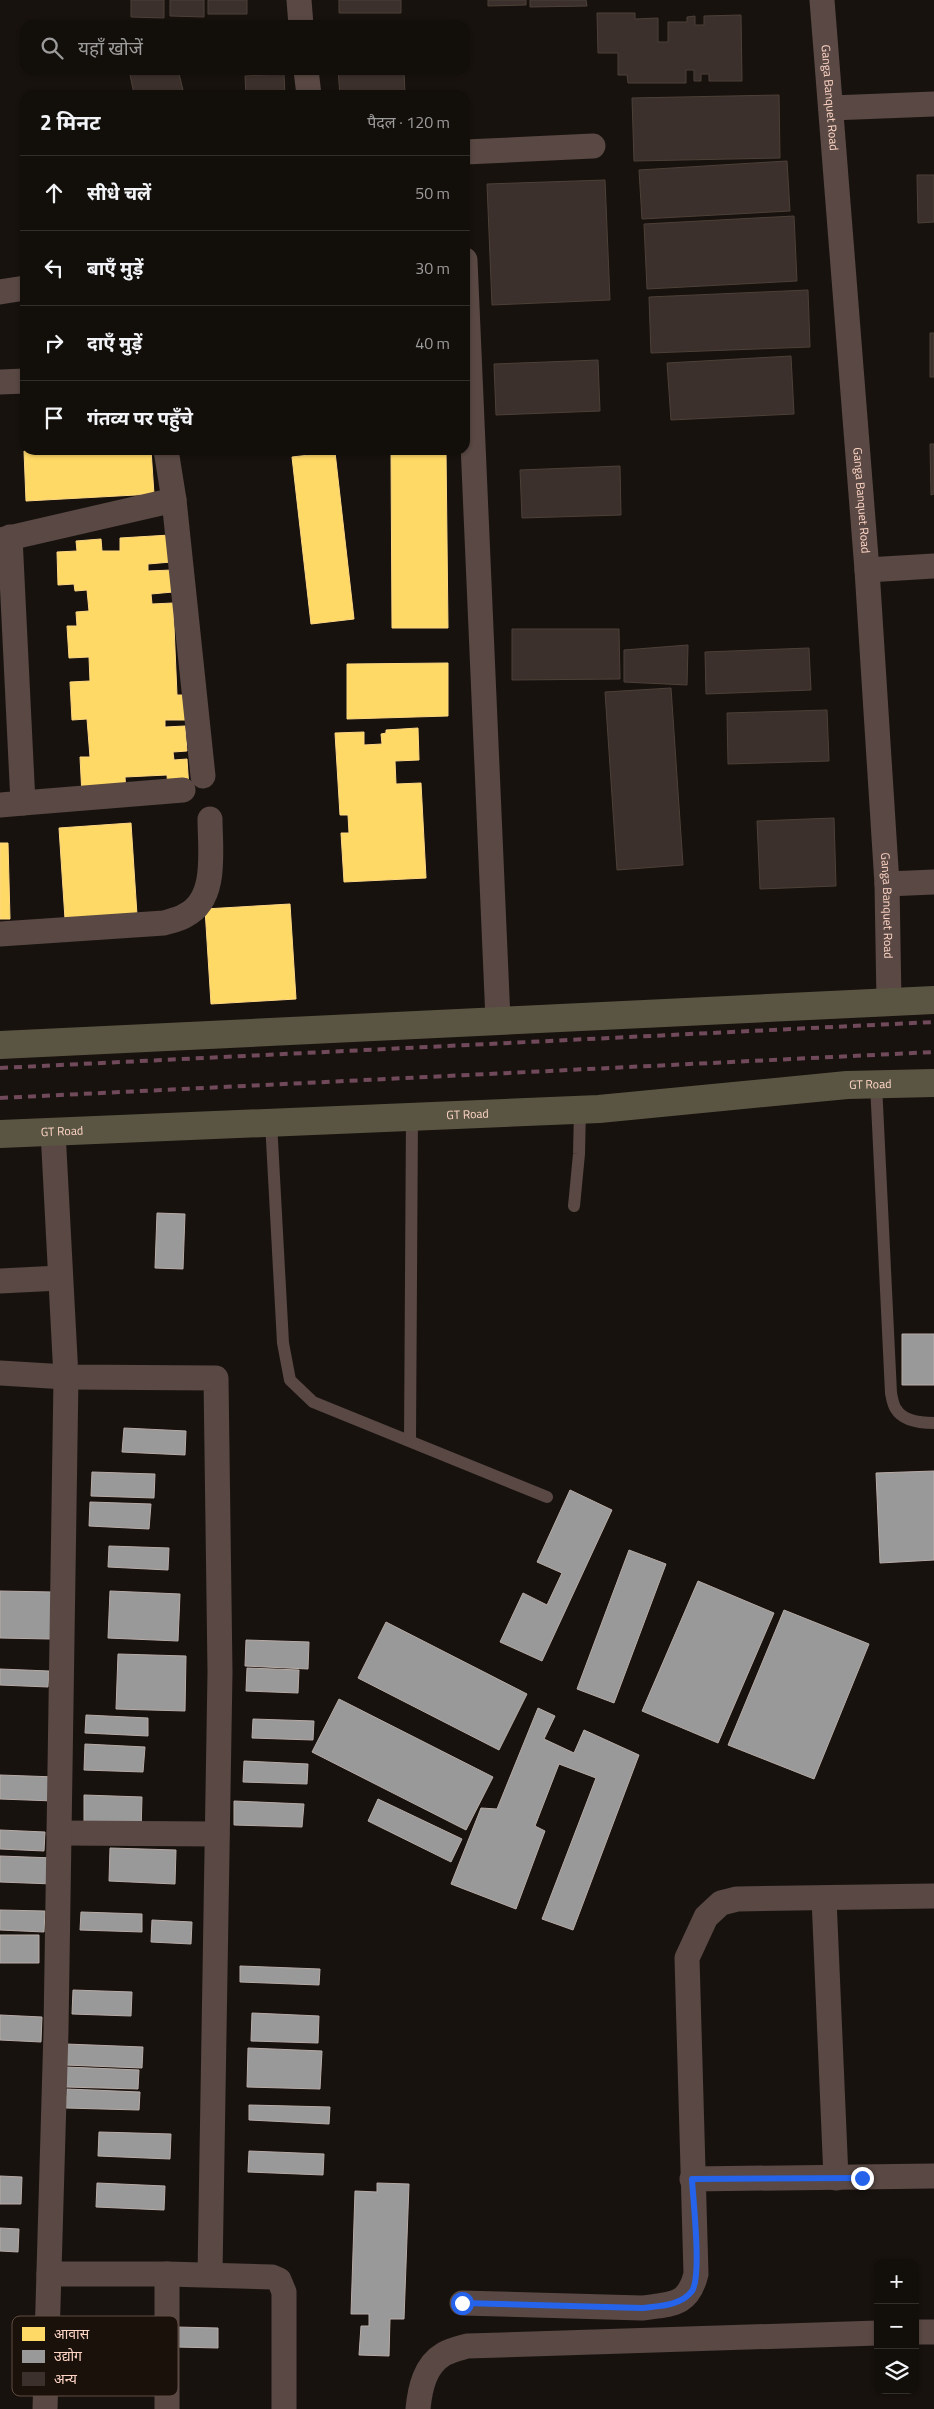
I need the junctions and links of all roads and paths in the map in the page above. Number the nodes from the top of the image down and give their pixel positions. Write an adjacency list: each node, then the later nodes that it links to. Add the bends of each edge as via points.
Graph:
1 (299, 0): 3 (street)
2 (822, 0): 7 (street, Ganga Banquet Road)
3 (301, 20)
4 (307, 75): 5 (street)
5 (308, 90)
6 (934, 104): 7 (street)
7 (831, 108): 19 (street, Ganga Banquet Road)
8 (593, 146): 9 (street)
9 (470, 152)
10 (20, 289): 11 (street)
11 (0, 292)
12 (470, 375): 29 (street)
13 (20, 381): 14 (street)
14 (0, 382)
15 (167, 455): 16 (street)
16 (174, 500): 17 (street); 20 (street)
17 (5, 538): 22 (street)
18 (934, 566): 19 (street)
19 (867, 570): 25 (street, Ganga Banquet Road)
20 (204, 776)
21 (183, 790): 22 (street)
22 (11, 804)
23 (210, 819): 26 (street, via 211,872 202,901 188,915 164,923)
24 (934, 882): 25 (street)
25 (887, 884): 28 (street, Ganga Banquet Road)
26 (0, 934)
27 (934, 1000): 28 (highway)
28 (889, 1002): 29 (highway, via 602,1018)
29 (498, 1020): 30 (highway)
30 (0, 1046)
31 (934, 1083): 32 (highway, GT Road)
32 (876, 1084): 33 (highway, GT Road); 43 (lane, via 891,1393 896,1410 906,1418)
33 (580, 1109): 34 (highway, GT Road); 38 (lane)
34 (412, 1116): 35 (highway, GT Road); 44 (lane)
35 (271, 1122): 36 (highway, GT Road); 44 (lane, via 283,1343 290,1380 313,1402)
36 (53, 1130): 37 (highway, GT Road); 39 (street)
37 (0, 1134)
38 (574, 1206)
39 (60, 1278): 40 (street); 42 (street)
40 (0, 1282)
41 (0, 1373): 42 (street)
42 (66, 1377): 46 (street); 47 (street, via 216,1378 220,1672)
43 (934, 1423)
44 (410, 1441): 45 (lane)
45 (548, 1497)
46 (59, 1833): 47 (street); 53 (street)
47 (217, 1834): 55 (street)
48 (934, 1896): 49 (street)
49 (824, 1898): 51 (street); 52 (street, via 737,1898 721,1903 706,1917 692,1943 687,1958)
50 (934, 2176): 51 (street)
51 (836, 2178): 52 (street)
52 (692, 2179): 56 (street, via 696,2274 692,2290 682,2300 642,2308)
53 (49, 2274): 54 (street); 57 (street)
54 (167, 2274): 55 (street); 58 (street)
55 (210, 2274): 66 (street, via 280,2280 283,2286)
56 (462, 2303)
57 (48, 2316)
58 (167, 2316)
59 (919, 2332): 60 (street)
60 (934, 2332)
61 (874, 2333): 67 (street, via 467,2346 444,2354 427,2371)
62 (45, 2396): 64 (street)
63 (167, 2396): 65 (street)
64 (45, 2409)
65 (167, 2409)
66 (284, 2409)
67 (418, 2409)

